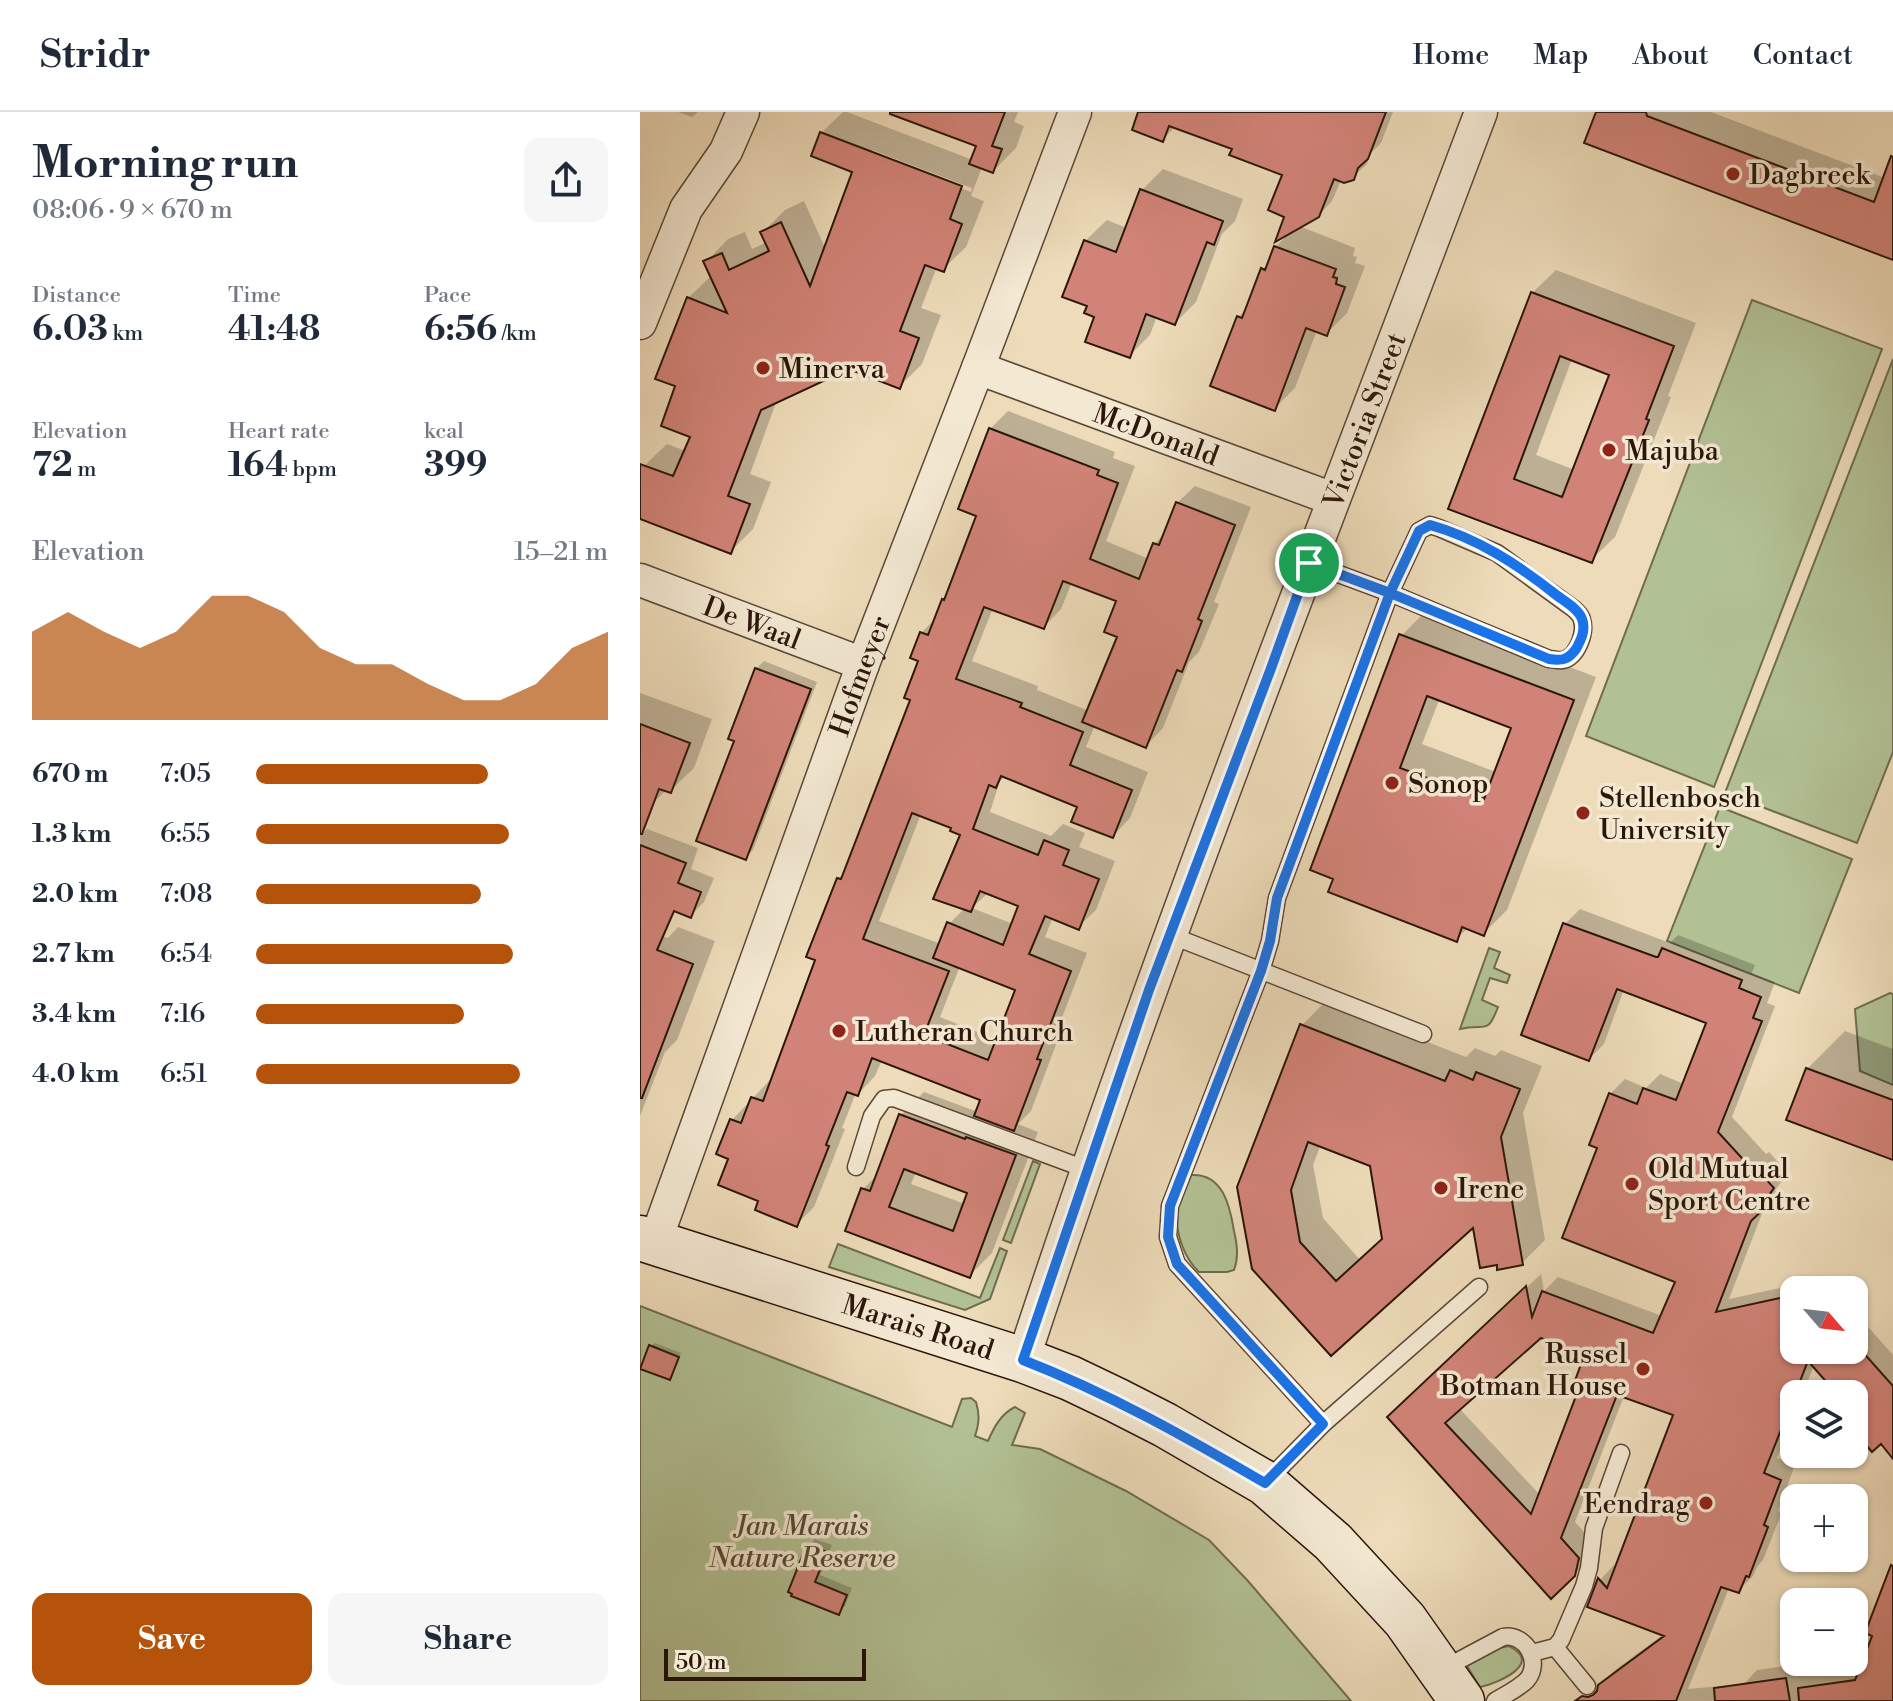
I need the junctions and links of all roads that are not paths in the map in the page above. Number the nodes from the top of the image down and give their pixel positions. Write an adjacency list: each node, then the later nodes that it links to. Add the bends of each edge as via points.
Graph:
1 (743, 112): 4 (street, via 726,151 686,209)
2 (1075, 112): 5 (street, Hofmeyer)
3 (1481, 112): 6 (street, Victoria Street)
4 (640, 323)
5 (978, 368): 6 (street, McDonald); 10 (street, Hofmeyer)
6 (1333, 499): 7 (street, Victoria Street)
7 (1309, 563): 9 (lane); 11 (street, Victoria Street)
8 (640, 580): 10 (street, De Waal)
9 (1390, 593): 9 (lane, via 1549,659 1569,657 1583,634 1582,617 1541,583 1497,553 1430,525 1419,531); 12 (lane, via 1277,898)
10 (863, 664): 16 (street, Hofmeyer)
11 (1170, 935): 12 (lane); 15 (street, Victoria Street)
12 (1261, 971): 13 (lane); 19 (lane, via 1170,1206 1168,1237 1177,1264)
13 (1423, 1034)
14 (856, 1167): 15 (lane, via 872,1116 884,1099 894,1098)
15 (1088, 1170): 18 (street, Victoria Street)
16 (647, 1240): 18 (street, Marais Road)
17 (1479, 1287): 19 (lane)
18 (1023, 1360): 21 (street, Marais Road, via 1141,1412)
19 (1323, 1424): 21 (lane)
20 (1621, 1453): 22 (lane, via 1594,1528 1584,1586)
21 (1265, 1483): 24 (street, Marais Road, via 1333,1542 1405,1620)
22 (1555, 1647): 23 (lane); 25 (lane)
23 (1532, 1653): 24 (lane, via 1516,1637 1487,1644); 26 (lane, via 1528,1679)
24 (1452, 1686)
25 (1587, 1686)
26 (1495, 1701)

